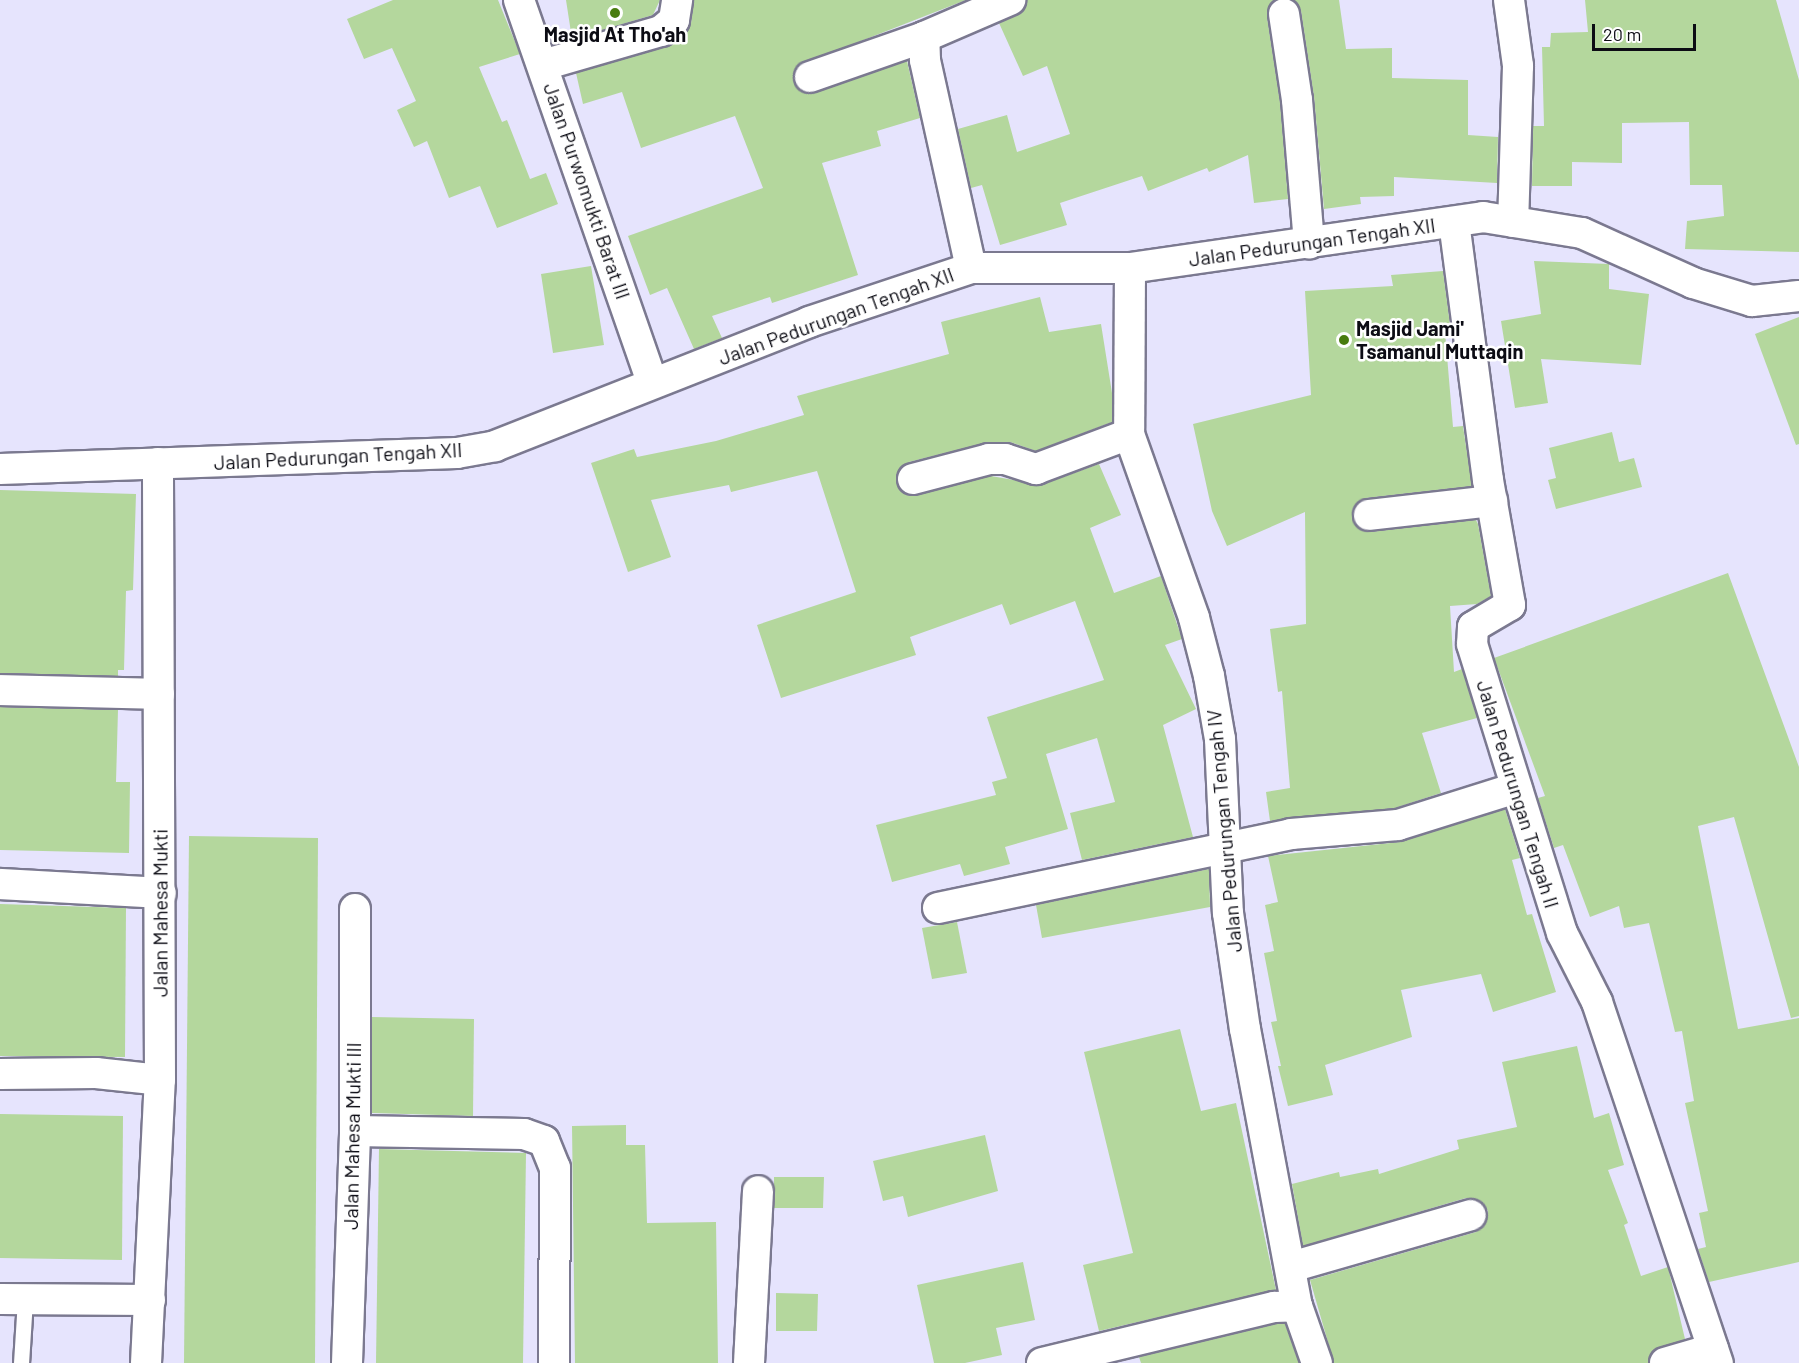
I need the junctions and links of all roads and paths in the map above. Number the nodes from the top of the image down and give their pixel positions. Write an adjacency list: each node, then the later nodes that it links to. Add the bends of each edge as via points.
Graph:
1 (519, 0): 7 (street, Jalan Purwomukti Barat III)
2 (677, 0): 7 (street, via 674,20 661,31)
3 (1010, 0): 6 (street)
4 (1509, 0): 10 (street, via 1518,66)
5 (1284, 14): 11 (street, via 1297,100)
6 (924, 37): 8 (street); 12 (street, via 925,60)
7 (543, 65): 15 (street, Jalan Purwomukti Barat III)
8 (810, 77)
9 (1454, 222): 10 (street, Jalan Pedurungan Tengah XII, via 1483,217); 11 (street, Jalan Pedurungan Tengah XII); 20 (street, Jalan Pedurungan Tengah II)
10 (1513, 222): 14 (street, Jalan Pedurungan Tengah XII, via 1582,232 1693,283 1752,301)
11 (1309, 243): 13 (street, Jalan Pedurungan Tengah XII)
12 (971, 268): 13 (street, Jalan Pedurungan Tengah XII); 15 (street, Jalan Pedurungan Tengah XII, via 809,322)
13 (1130, 268): 16 (street, Jalan Pedurungan Tengah IV)
14 (1799, 296)
15 (652, 382): 17 (street, Jalan Pedurungan Tengah XII, via 495,446 457,453)
16 (1129, 434): 19 (street, via 1036,469 1005,459 988,459); 25 (street, Jalan Pedurungan Tengah IV, via 1194,618 1209,676 1220,739)
17 (158, 463): 18 (street, Jalan Pedurungan Tengah XII); 23 (street, Jalan Mahesa Mukti)
18 (0, 469)
19 (912, 478)
20 (1492, 501): 21 (street); 24 (street, Jalan Pedurungan Tengah II, via 1510,605 1473,627 1472,644)
21 (1369, 514)
22 (0, 690): 23 (street)
23 (159, 694): 27 (street, Jalan Mahesa Mukti)
24 (1516, 788): 25 (street, via 1398,825 1291,834); 39 (street, Jalan Pedurungan Tengah II, via 1562,933 1597,1002 1679,1257)
25 (1224, 849): 28 (street); 35 (street, Jalan Pedurungan Tengah IV, via 1245,1029)
26 (0, 884): 27 (street)
27 (161, 893): 31 (street, Jalan Mahesa Mukti)
28 (938, 908)
29 (355, 909): 32 (street, Jalan Mahesa Mukti III)
30 (0, 1074): 31 (street, via 96,1073)
31 (160, 1080): 37 (street, Jalan Mahesa Mukti)
32 (354, 1131): 42 (street, Jalan Mahesa Mukti III); 43 (street, via 524,1134 544,1141 555,1168)
33 (758, 1191): 44 (street)
34 (1471, 1215): 35 (street)
35 (1291, 1267): 38 (street, Jalan Pedurungan Tengah IV)
36 (13, 1299): 37 (street); 40 (lane)
37 (150, 1300): 41 (street, Jalan Mahesa Mukti)
38 (1297, 1306): 45 (street, via 1274,1307); 46 (street, Jalan Pedurungan Tengah IV)
39 (1716, 1356): 47 (street)
40 (21, 1363)
41 (147, 1363)
42 (347, 1363)
43 (554, 1363)
44 (749, 1363)
45 (1042, 1363)
46 (1317, 1363)
47 (1665, 1363)

